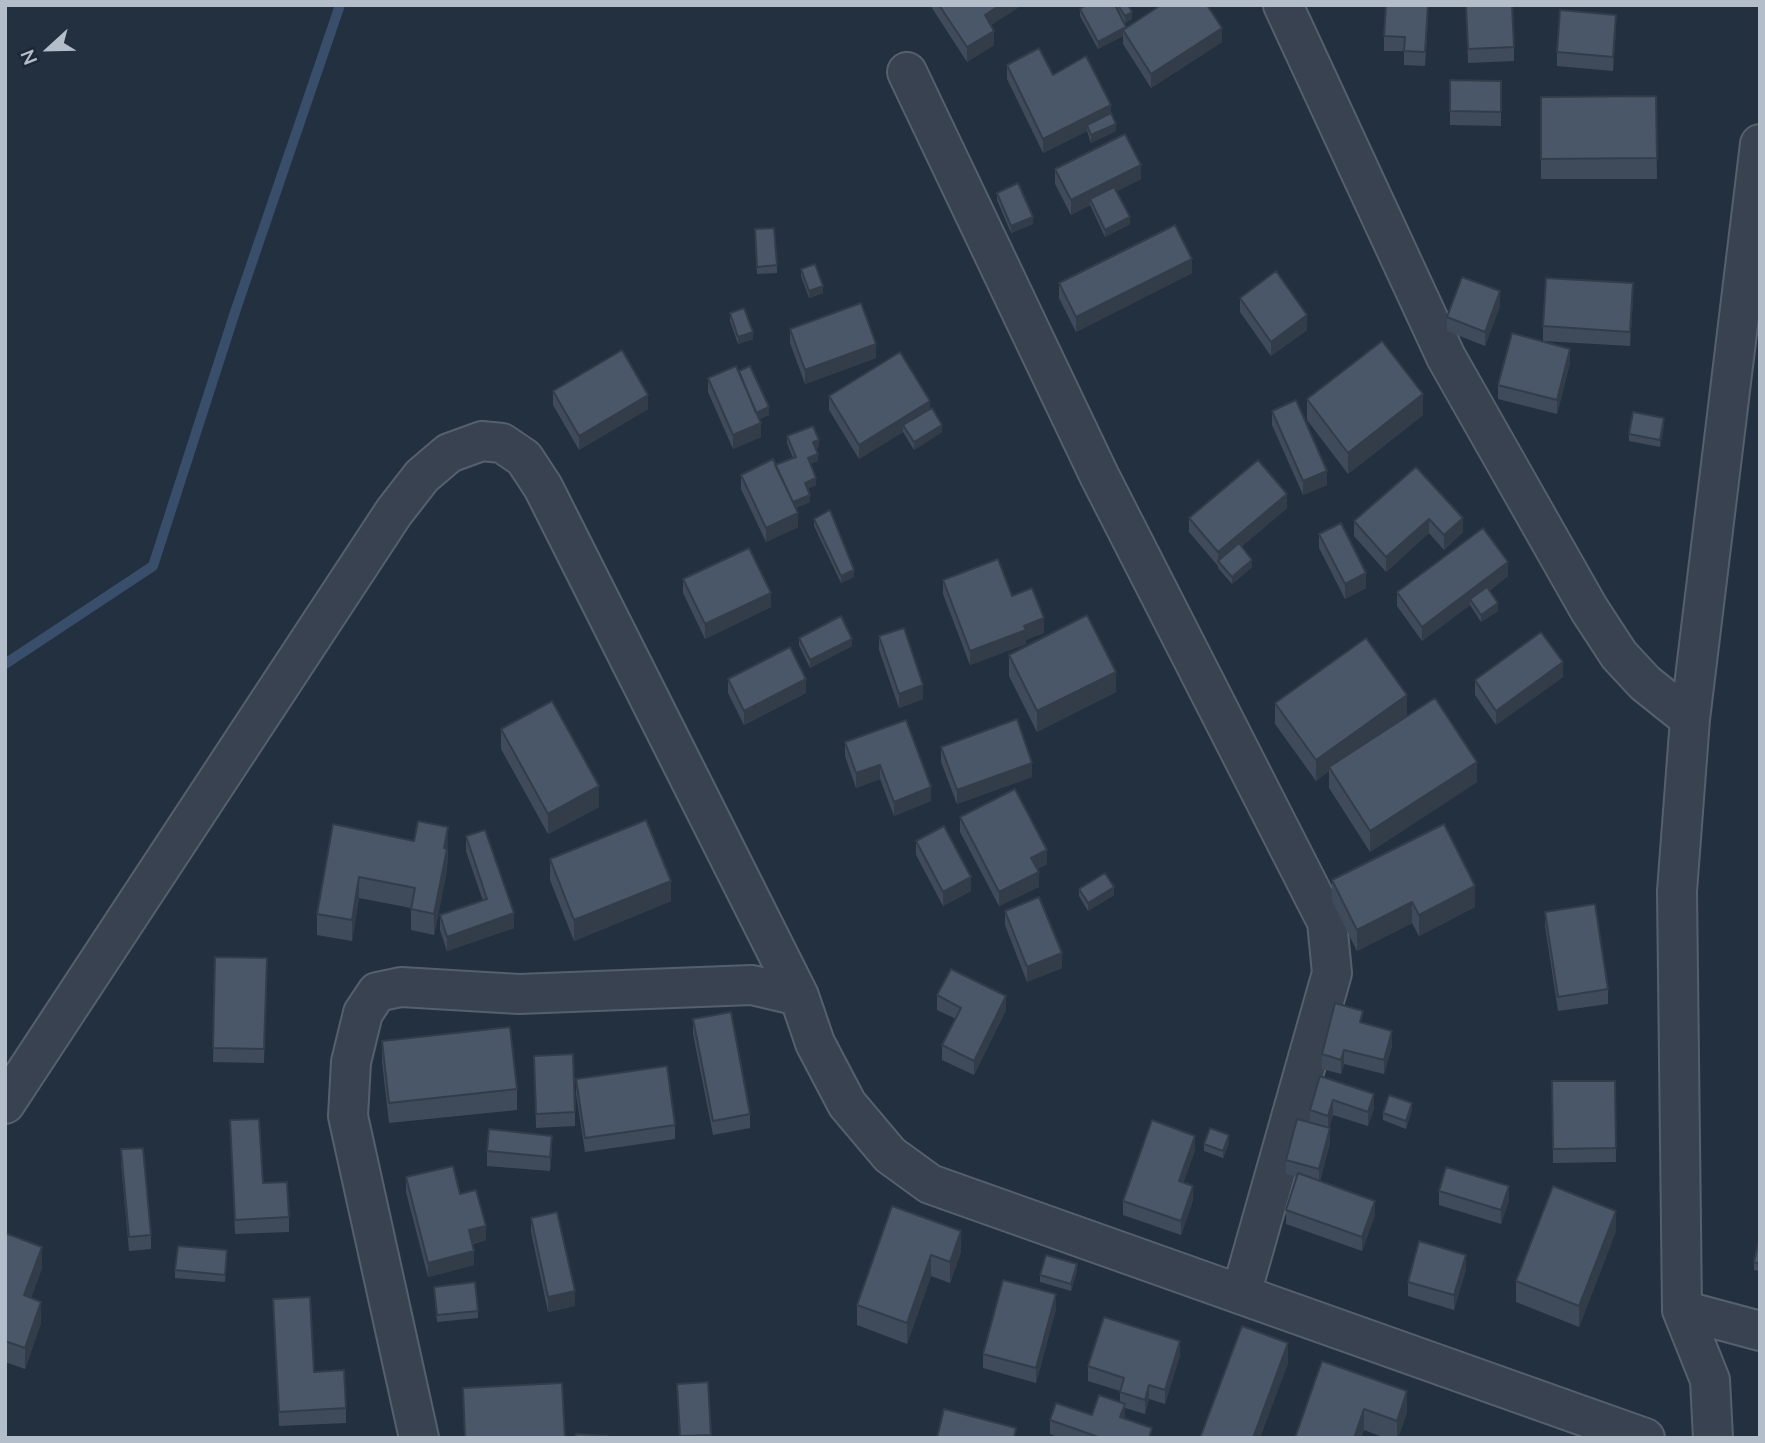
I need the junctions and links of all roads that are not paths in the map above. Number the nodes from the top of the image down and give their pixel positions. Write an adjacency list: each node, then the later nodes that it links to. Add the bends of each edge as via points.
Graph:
1 (1283, 5): 5 (street, via 1446,357 1589,609 1619,655)
2 (907, 72): 8 (street, via 1100,475 1327,922 1332,973)
3 (1760, 144): 4 (street)
4 (1751, 302): 5 (street)
5 (1690, 719): 9 (street, via 1677,891)
6 (799, 996): 7 (street, via 543,487 524,458 502,443 482,441 449,453 422,476 394,512); 8 (street, via 815,1044 847,1104 890,1156 930,1184); 11 (street, via 752,985 519,994 401,987 377,992 363,1013 351,1062 348,1116)
7 (5, 1104)
8 (1241, 1294): 12 (street)
9 (1682, 1310): 10 (street); 13 (street, via 1710,1380)
10 (1760, 1331)
11 (419, 1438)
12 (1645, 1438)
13 (1713, 1438)

